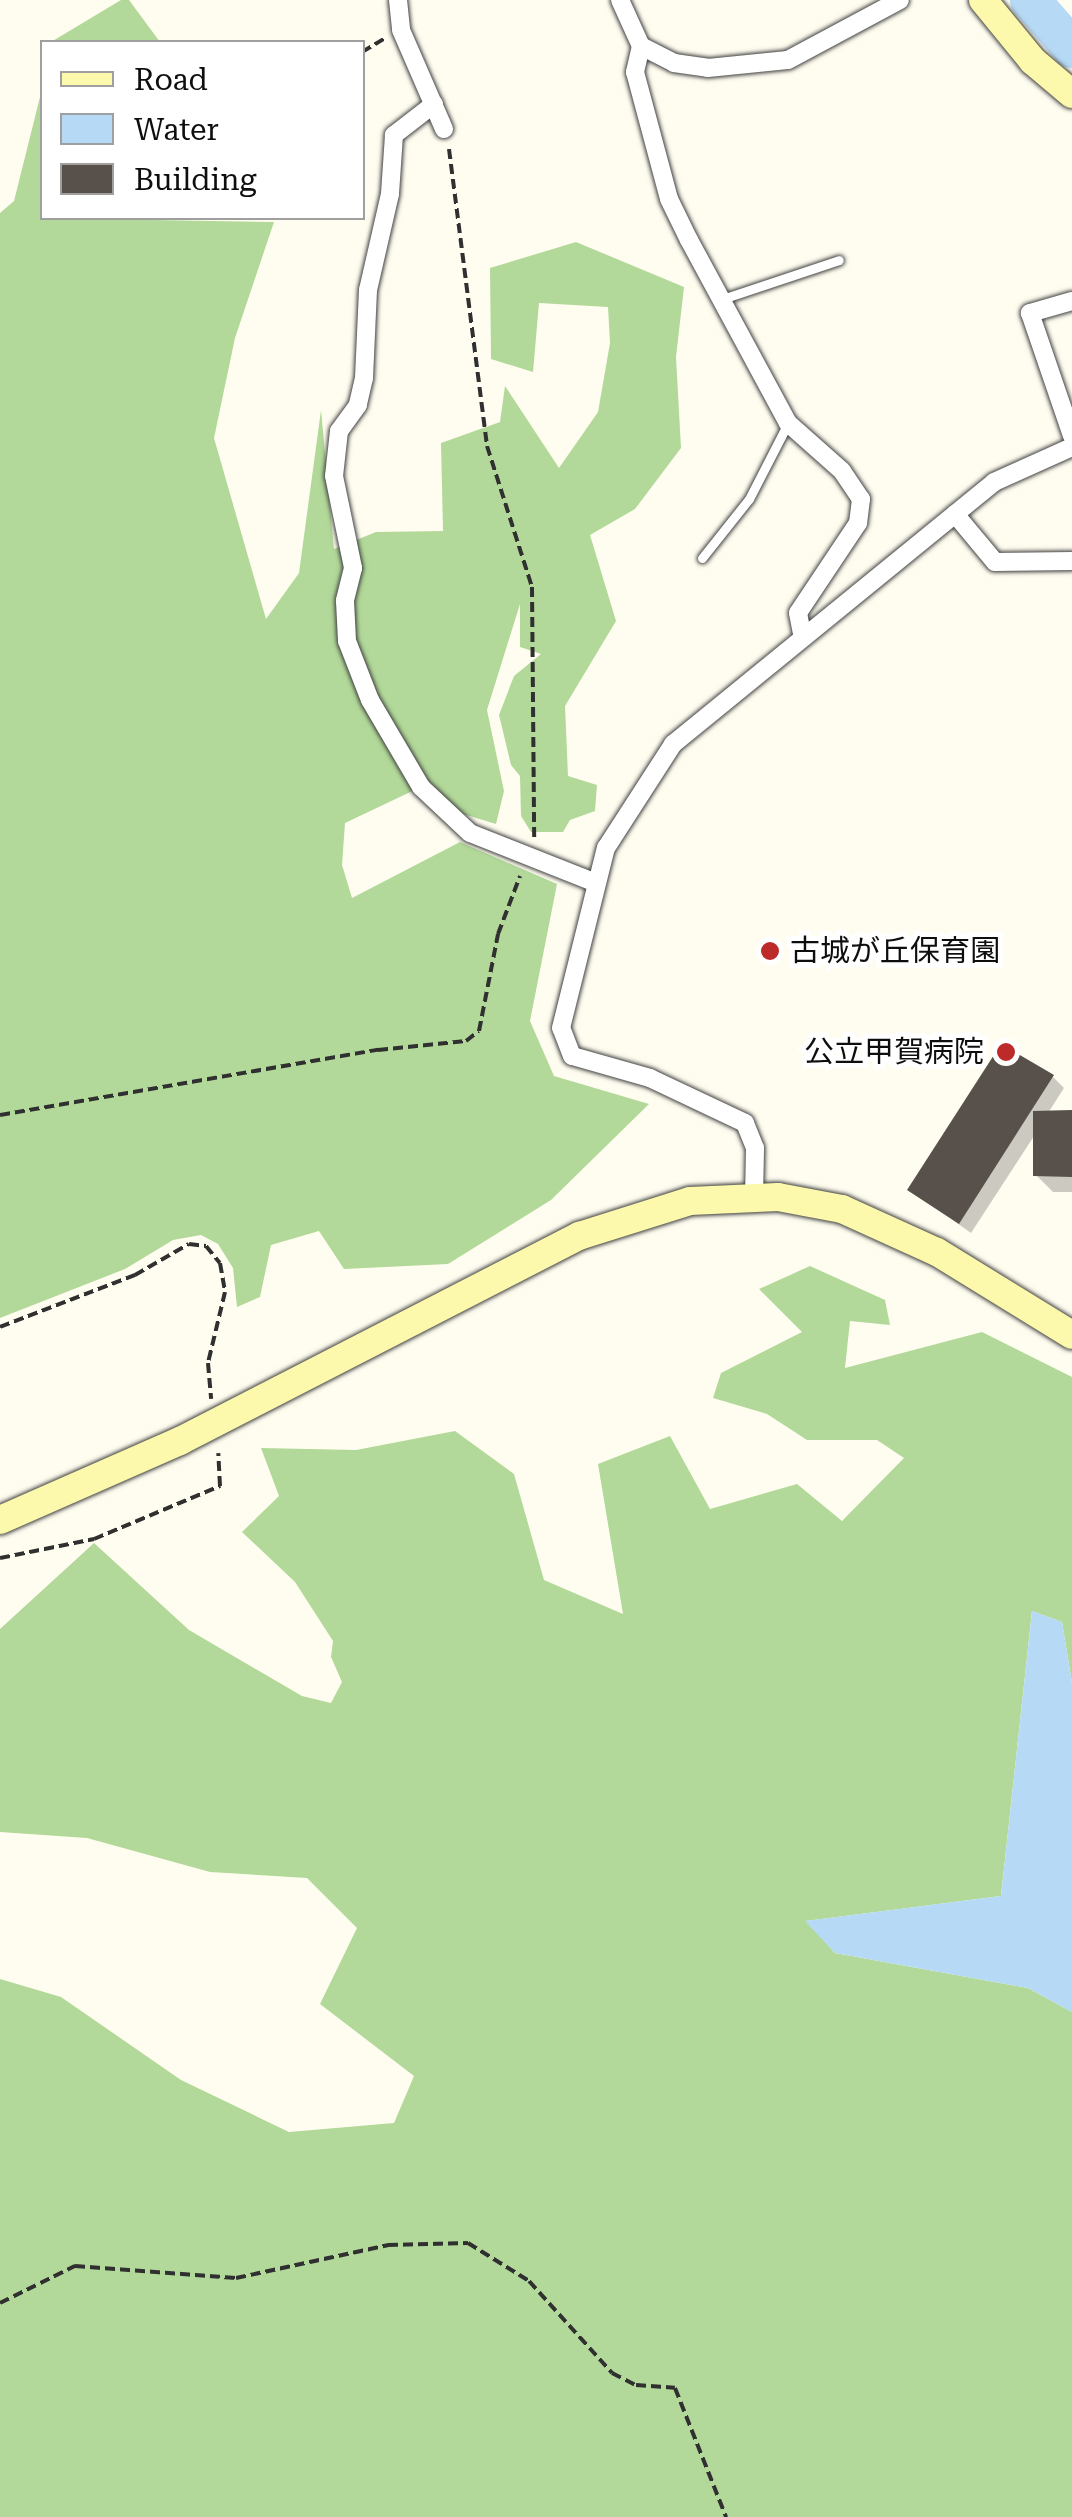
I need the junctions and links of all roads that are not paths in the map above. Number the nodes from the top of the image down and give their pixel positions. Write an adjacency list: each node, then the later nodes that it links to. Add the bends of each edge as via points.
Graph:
1 (398, 0): 7 (street, via 401,30)
2 (620, 0): 5 (street)
3 (900, 0): 5 (street, via 788,60 708,68 674,63)
4 (983, 0): 6 (street, via 1044,72)
5 (641, 46): 10 (street, via 635,72 669,199)
6 (1072, 94)
7 (434, 104): 8 (street); 19 (street, via 394,135 390,194 368,290 364,378 358,405 338,431 334,476 353,568 345,602 347,641 370,700 422,788 470,833)
8 (444, 130)
9 (839, 260): 10 (lane)
10 (722, 298): 12 (street)
11 (1072, 301): 13 (street, via 1030,313)
12 (788, 423): 16 (lane, via 749,499); 18 (street, via 842,472 861,499 858,523 798,613)
13 (1072, 436)
14 (1072, 447): 15 (street, via 1012,471)
15 (955, 514): 17 (street, via 995,562); 18 (street)
16 (702, 558)
17 (1072, 561)
18 (803, 638): 19 (street, via 673,744 624,814)
19 (596, 883): 20 (street, via 561,1028 572,1056 650,1078 745,1122 755,1148)
20 (754, 1197): 21 (street, via 808,1200 885,1225); 22 (street, via 660,1208 579,1236 180,1442)
21 (1072, 1335)
22 (0, 1520)

